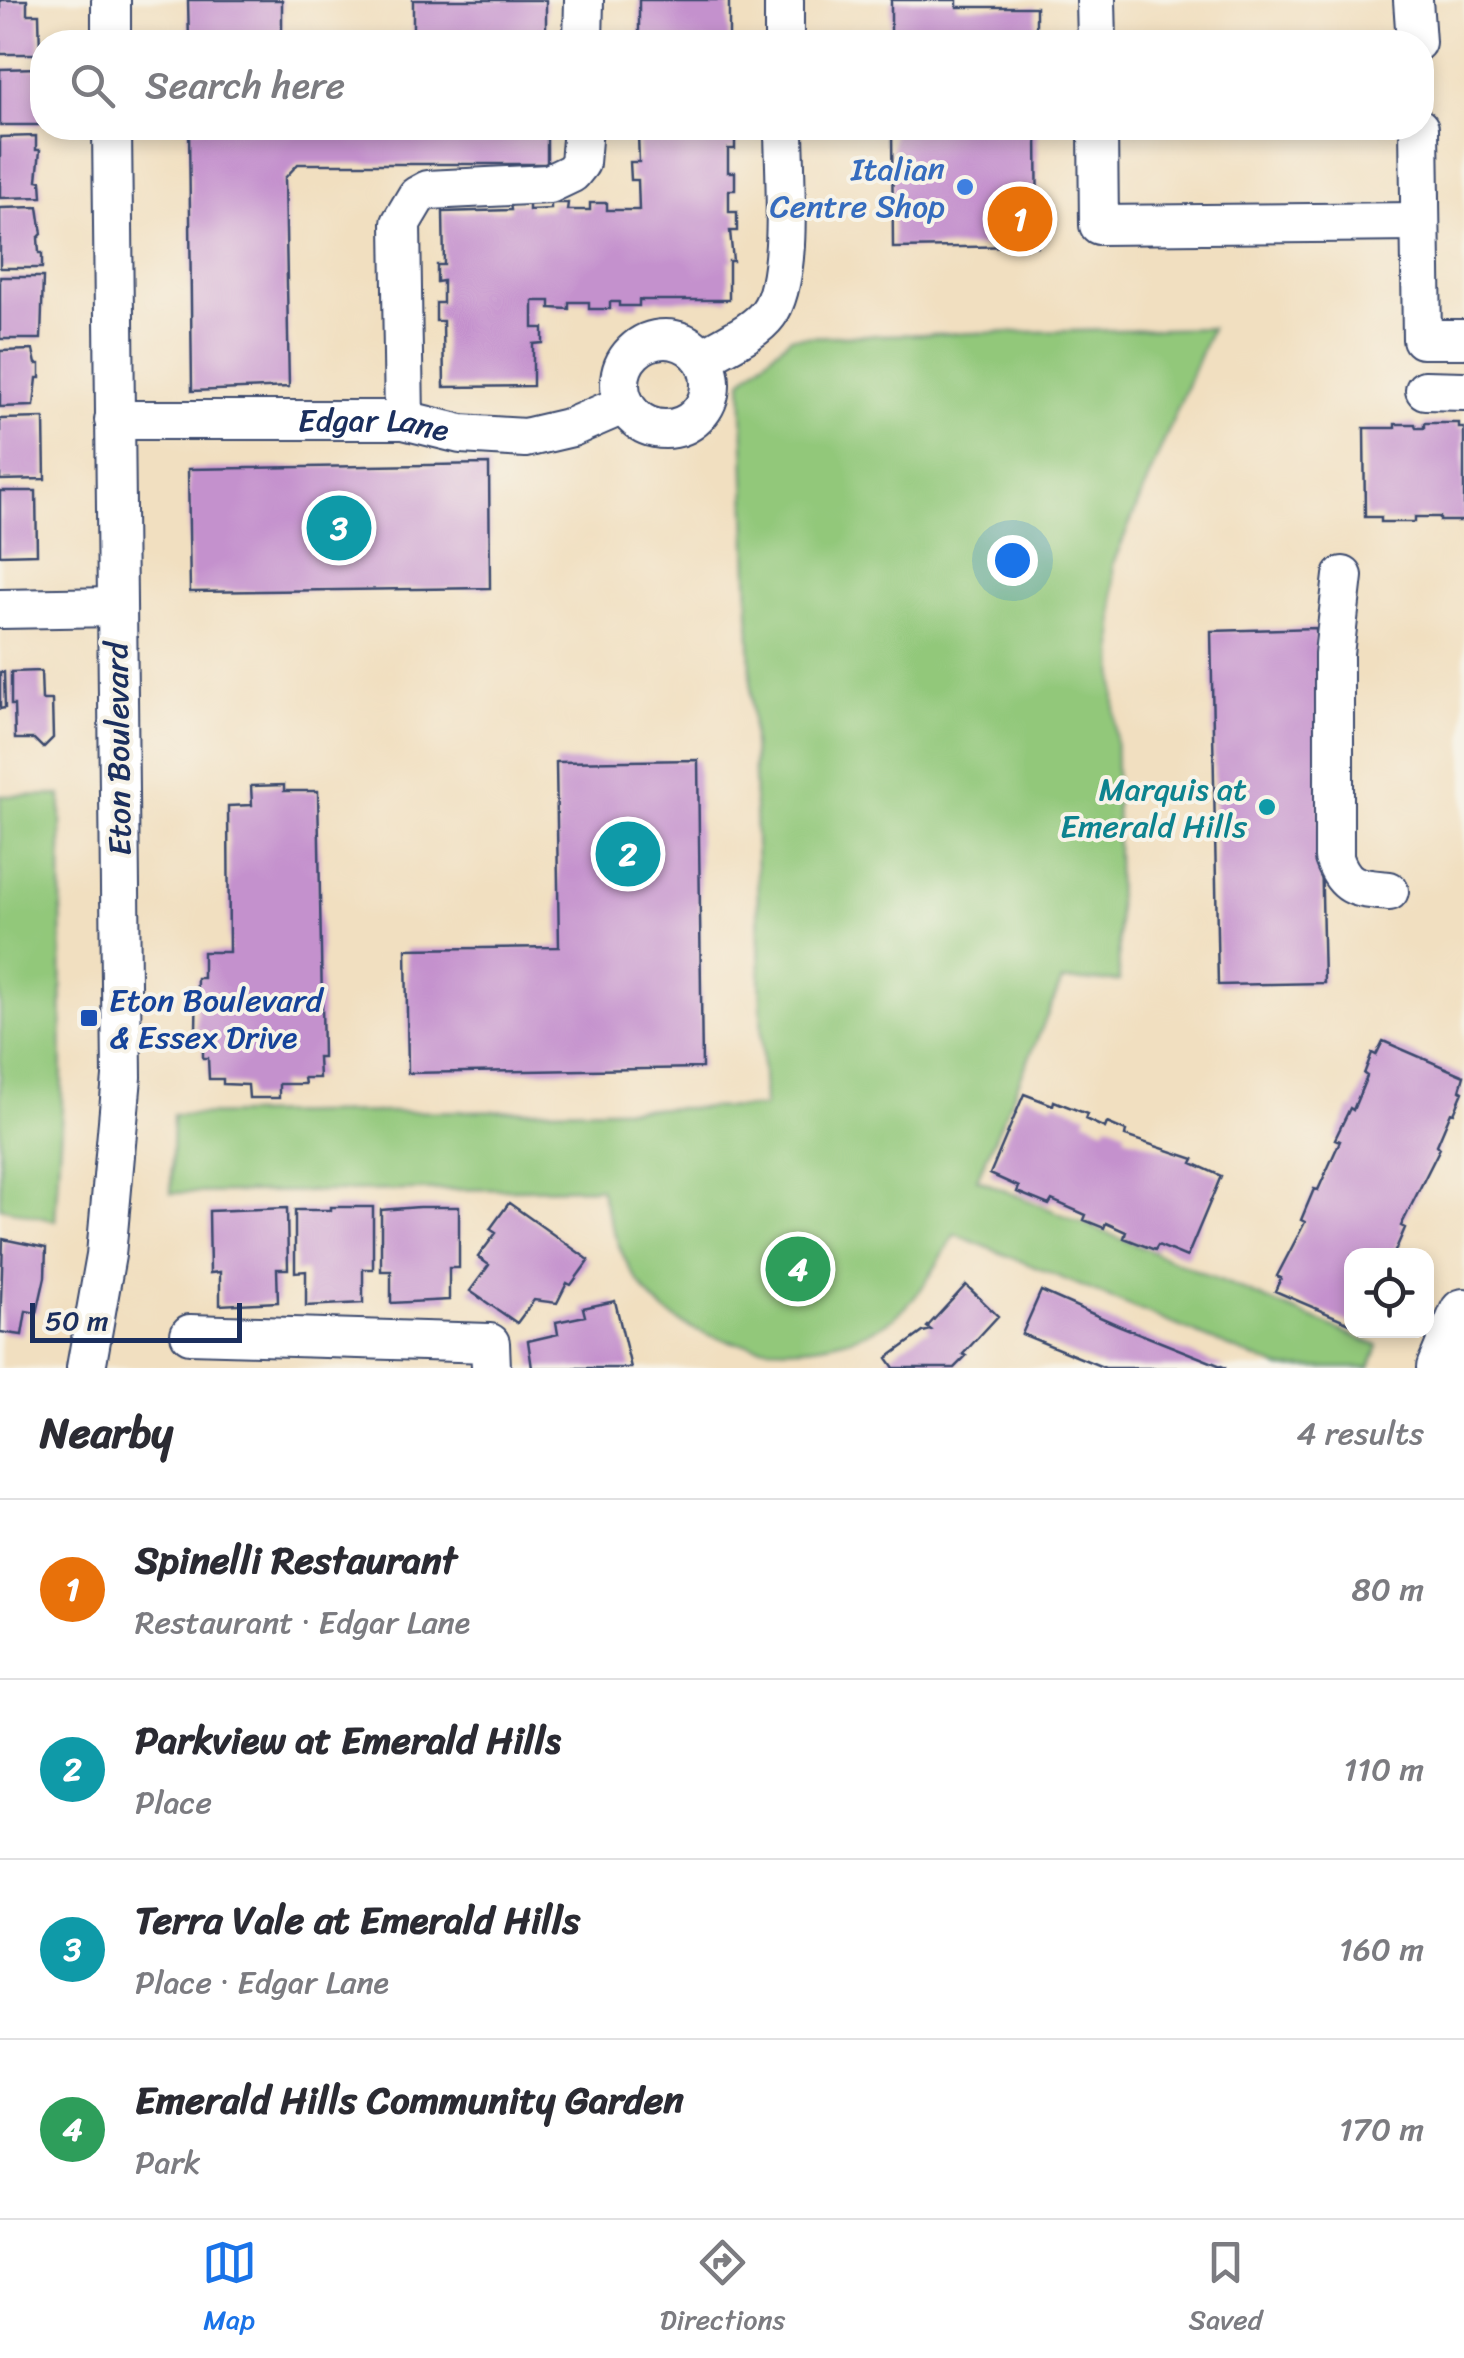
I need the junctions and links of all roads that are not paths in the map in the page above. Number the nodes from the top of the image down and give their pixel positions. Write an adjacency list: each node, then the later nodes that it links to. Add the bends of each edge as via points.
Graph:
1 (111, 0): 6 (street)
2 (584, 0): 7 (street)
3 (784, 0): 8 (street)
4 (1096, 0): 9 (street)
5 (1413, 0): 10 (street)
6 (112, 30)
7 (583, 30)
8 (784, 30)
9 (1097, 30)
10 (1415, 30)
11 (112, 140): 22 (street, Eton Boulevard)
12 (582, 140): 23 (street, via 580,163 561,180 428,190 406,212)
13 (784, 140): 18 (street, via 784,263 776,303 766,318)
14 (1098, 140): 16 (street, via 1099,225)
15 (1419, 140): 16 (street)
16 (1419, 222): 17 (street, via 1422,338)
17 (1464, 339)
18 (703, 358): 21 (street, via 678,340 649,342 620,375); 21 (street, via 708,400 689,423 646,425)
19 (1425, 390): 20 (street)
20 (1464, 391)
21 (625, 404): 23 (street, Edgar Lane, via 572,428 525,438 461,434)
22 (114, 420): 23 (street, Edgar Lane); 25 (street, Eton Boulevard)
23 (404, 420)
24 (1343, 576): 27 (street, via 1334,654 1334,858 1340,876 1356,888)
25 (116, 607): 26 (street); 30 (street, Eton Boulevard, via 122,1077 106,1254)
26 (0, 609)
27 (1388, 891)
28 (1464, 1313): 32 (main road)
29 (190, 1334): 31 (street, via 490,1343)
30 (86, 1368)
31 (492, 1368)
32 (1441, 1368)

